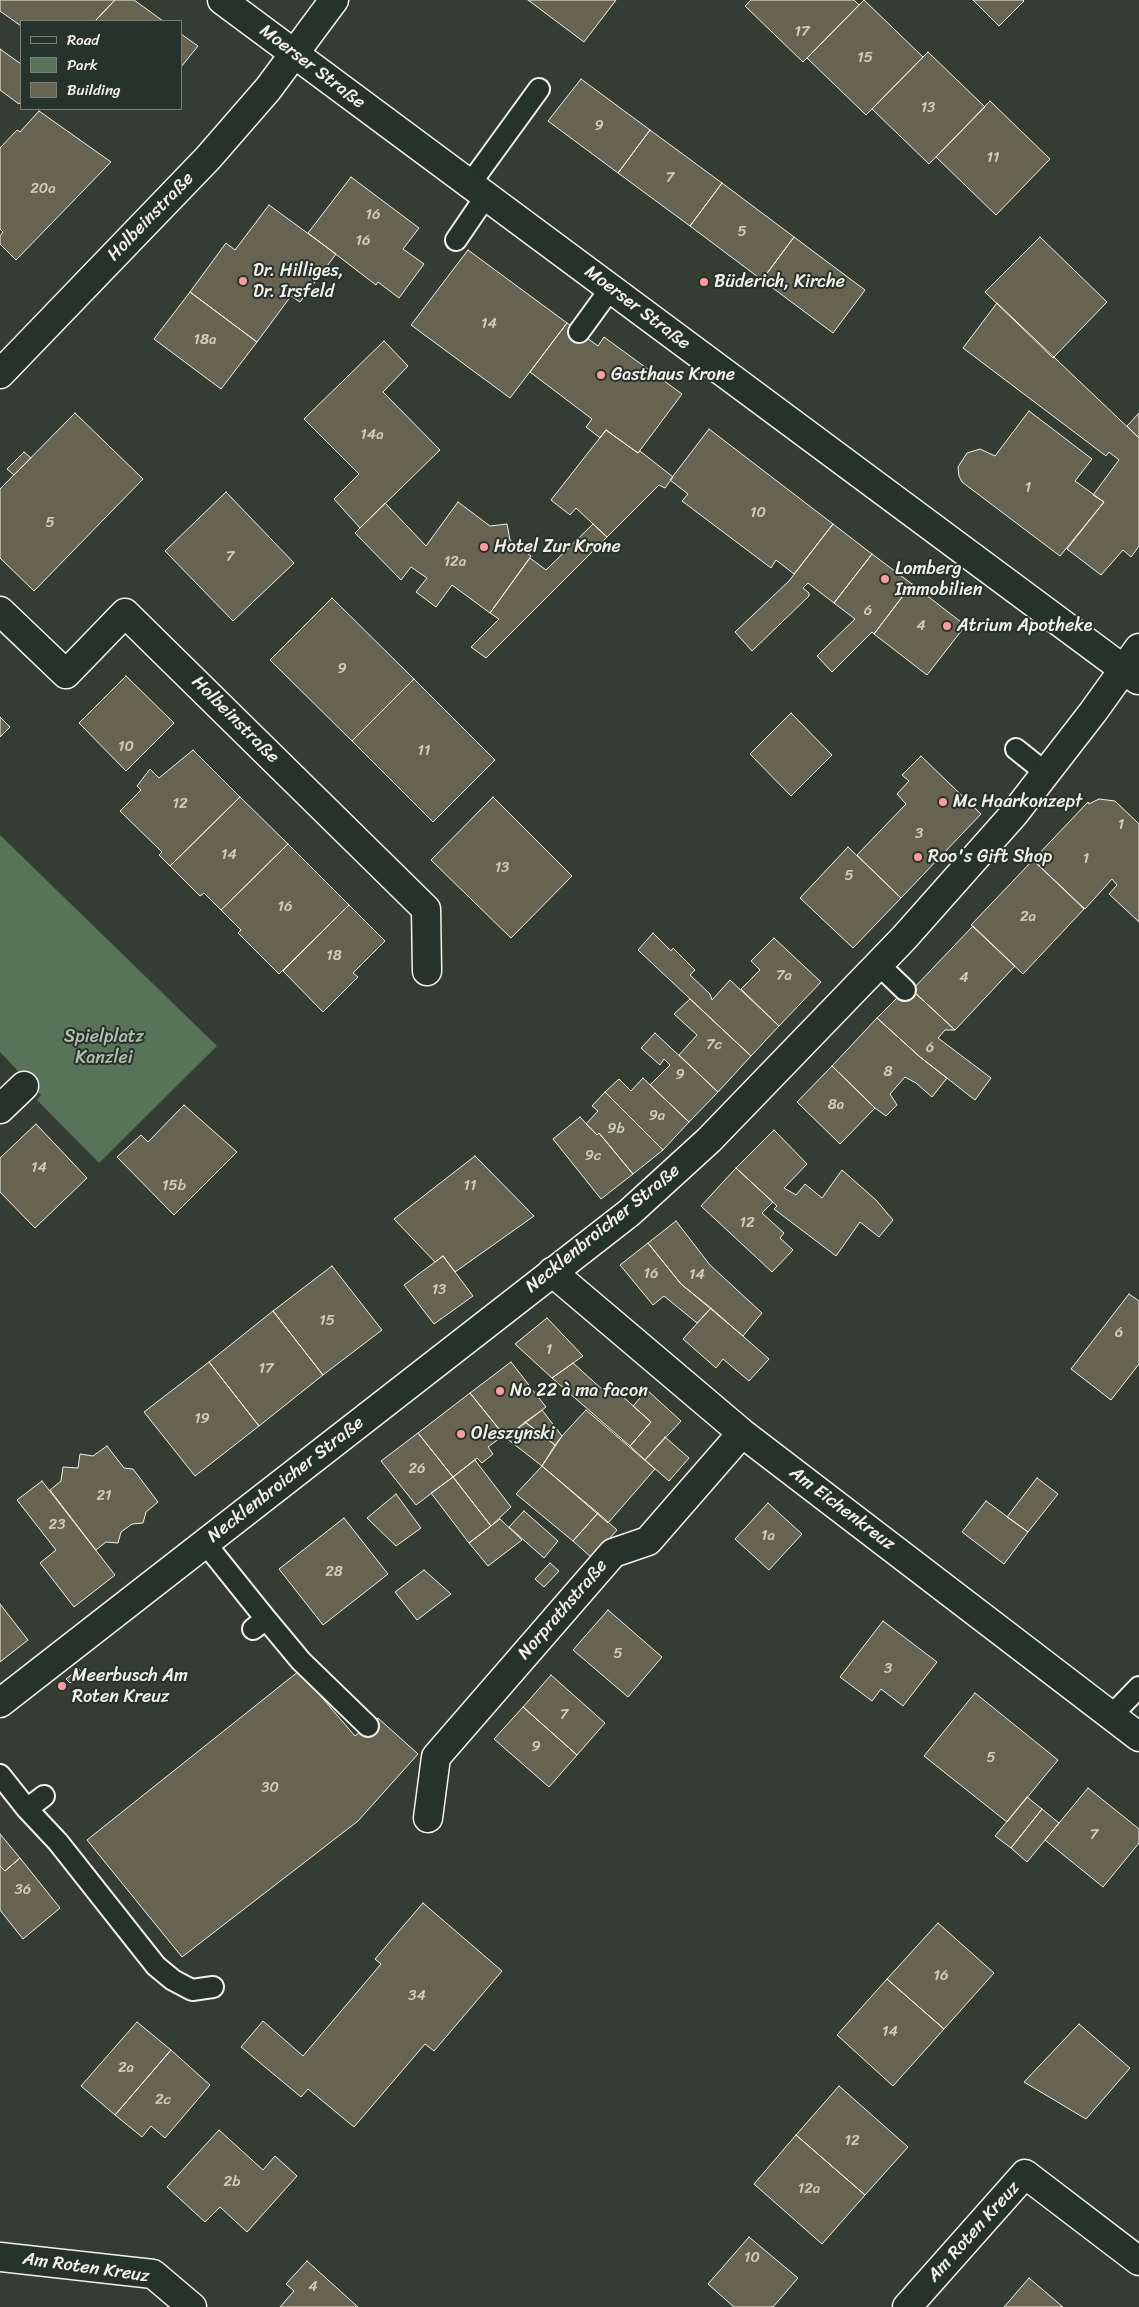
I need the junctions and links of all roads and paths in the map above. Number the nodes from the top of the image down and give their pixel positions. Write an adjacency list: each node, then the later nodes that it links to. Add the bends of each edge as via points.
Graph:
1 (222, 0): 3 (street, Moerser Straße)
2 (334, 0): 3 (street, Holbeinstraße)
3 (294, 54): 5 (street, Moerser Straße); 9 (street, Holbeinstraße, via 208,158)
4 (539, 89): 5 (lane)
5 (478, 190): 6 (lane); 7 (street, Moerser Straße)
6 (456, 240)
7 (611, 288): 8 (lane); 11 (street, Moerser Straße)
8 (579, 332)
9 (0, 374)
10 (0, 611): 15 (street, Holbeinstraße, via 66,674 125,613 426,909)
11 (1134, 666): 13 (street, Necklenbroicher Straße)
12 (1016, 749): 13 (lane)
13 (1046, 773): 14 (street, Necklenbroicher Straße, via 1014,814)
14 (878, 964): 16 (lane); 19 (street, Necklenbroicher Straße, via 709,1140 629,1213)
15 (427, 971)
16 (905, 990)
17 (24, 1086): 18 (street)
18 (0, 1110)
19 (552, 1272): 20 (street, Am Eichenkreuz); 21 (street, Necklenbroicher Straße)
20 (742, 1433): 24 (street, Am Eichenkreuz); 30 (street, Norprathstraße, via 648,1541 613,1553 436,1757)
21 (205, 1543): 23 (street, Necklenbroicher Straße); 25 (lane, via 260,1624)
22 (1139, 1687): 24 (lane)
23 (0, 1703)
24 (1111, 1716): 26 (street, Am Eichenkreuz)
25 (368, 1726)
26 (1139, 1737)
27 (0, 1775): 29 (lane)
28 (44, 1796): 29 (lane)
29 (27, 1809): 31 (lane, via 58,1842 156,1966 192,1990)
30 (428, 1818)
31 (213, 1987)
32 (0, 2257): 34 (street, Am Roten Kreuz, via 153,2274)
33 (1139, 2261): 35 (street, Am Roten Kreuz, via 1025,2174)
34 (192, 2307)
35 (908, 2307)

